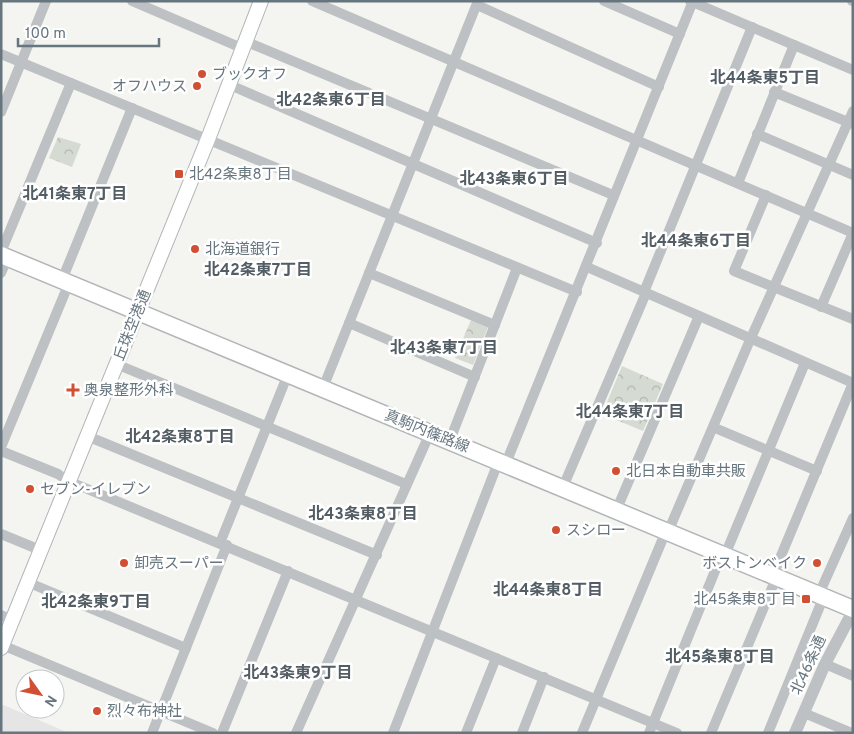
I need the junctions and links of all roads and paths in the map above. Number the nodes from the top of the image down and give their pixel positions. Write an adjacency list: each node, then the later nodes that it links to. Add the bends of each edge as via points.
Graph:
1 (46, 1): 13 (street)
2 (132, 1): 10 (street)
3 (261, 1): 10 (main road, 丘珠空港通)
4 (312, 1): 14 (street)
5 (604, 1): 9 (street)
6 (692, 2): 8 (street); 9 (street)
7 (478, 3): 14 (street); 18 (street)
8 (752, 27): 11 (street); 28 (street)
9 (680, 34): 18 (street)
10 (246, 45): 17 (main road, 丘珠空港通); 23 (street)
11 (794, 45): 15 (street); 19 (street)
12 (1, 54): 13 (street)
13 (21, 62): 16 (street); 22 (street)
14 (454, 62): 23 (street); 27 (street)
15 (853, 70)
16 (71, 83): 20 (street); 39 (street)
17 (230, 85): 26 (main road, 丘珠空港通); 29 (street)
18 (659, 86): 27 (street)
19 (774, 92): 24 (street); 25 (street)
20 (132, 108): 26 (street); 44 (street)
21 (853, 111): 24 (street)
22 (1, 112)
23 (431, 119): 29 (street); 33 (street)
24 (850, 123): 30 (street)
25 (757, 134): 30 (street); 32 (street)
26 (208, 140): 36 (street); 49 (main road, 丘珠空港通)
27 (636, 140): 28 (street); 33 (street)
28 (695, 164): 32 (street); 47 (street)
29 (412, 165): 36 (street); 38 (street)
30 (829, 165): 31 (street); 35 (street)
31 (853, 175)
32 (738, 183): 34 (street)
33 (613, 195): 38 (street)
34 (766, 195): 35 (street); 45 (street, via 734,271)
35 (806, 213): 37 (street); 45 (street)
36 (392, 216): 41 (street); 43 (street)
37 (853, 233): 48 (street)
38 (596, 243): 40 (street)
39 (3, 255): 42 (street); 44 (main road, 真駒内篠路線)
40 (587, 267): 46 (street); 47 (street)
41 (517, 268): 46 (street); 53 (street)
42 (1, 273)
43 (369, 273): 52 (street); 53 (street)
44 (65, 282): 49 (main road, 真駒内篠路線); 66 (street)
45 (773, 288): 48 (street); 54 (street)
46 (576, 292): 68 (street)
47 (645, 292): 50 (street); 72 (street)
48 (821, 307): 51 (street)
49 (137, 312): 56 (main road, 丘珠空港通); 57 (main road, 真駒内篠路線)
50 (699, 316): 54 (street); 74 (street)
51 (853, 319)
52 (349, 323): 58 (street); 60 (street)
53 (495, 325): 58 (street)
54 (750, 340): 55 (street); 62 (street)
55 (805, 363): 59 (street); 67 (street)
56 (116, 364): 61 (street); 64 (main road, 丘珠空港通)
57 (288, 374): 60 (main road, 真駒内篠路線); 61 (street)
58 (475, 377): 65 (street)
59 (853, 383): 69 (street)
60 (323, 388): 63 (main road, 真駒内篠路線)
61 (267, 425): 71 (street); 73 (street)
62 (714, 428): 67 (street); 76 (street)
63 (430, 433): 65 (main road, 真駒内篠路線); 71 (street)
64 (87, 436): 70 (main road, 丘珠空港通); 73 (street)
65 (450, 440): 68 (main road, 真駒内篠路線)
66 (1, 449): 70 (street)
67 (768, 450): 69 (street); 81 (street)
68 (502, 462): 72 (main road, 真駒内篠路線); 89 (street)
69 (818, 471): 83 (street)
70 (68, 481): 78 (street); 79 (main road, 丘珠空港通)
71 (406, 484): 80 (street)
72 (563, 487): 74 (main road, 真駒内篠路線)
73 (238, 498): 78 (street); 80 (street)
74 (616, 511): 76 (main road, 真駒内篠路線)
75 (853, 518): 85 (street)
76 (667, 531): 81 (main road, 真駒内篠路線); 96 (street)
77 (1, 534): 79 (street)
78 (223, 544): 82 (street); 91 (street)
79 (40, 550): 84 (main road, 丘珠空港通)
80 (377, 555): 86 (street)
81 (725, 555): 83 (main road, 真駒内篠路線); 99 (street, via 717,566)
82 (288, 571): 86 (street); 102 (street)
83 (775, 575): 85 (main road, 真駒内篠路線); 109 (street)
84 (27, 582): 88 (main road, 丘珠空港通); 91 (street)
85 (822, 595): 87 (main road, 真駒内篠路線); 110 (street)
86 (355, 601): 89 (street); 103 (street)
87 (853, 610): 93 (street, 北46条通)
88 (7, 617): 90 (main road, 丘珠空港通)
89 (431, 632): 92 (street); 104 (street)
90 (2, 647): 97 (street)
91 (186, 648): 97 (street)
92 (496, 658): 95 (street); 105 (street)
93 (825, 664): 94 (street); 98 (street, 北46条通)
94 (853, 676)
95 (544, 677): 96 (street); 106 (street)
96 (596, 699): 99 (street); 107 (street)
97 (161, 710): 100 (street); 101 (street)
98 (804, 712): 111 (street, 北46条通); 112 (street)
99 (651, 728): 108 (street)
100 (152, 733)
101 (213, 733)
102 (222, 733)
103 (296, 733)
104 (393, 733)
105 (466, 733)
106 (522, 733)
107 (582, 733)
108 (677, 733)
109 (711, 733)
110 (768, 733)
111 (795, 733)
112 (852, 733)

